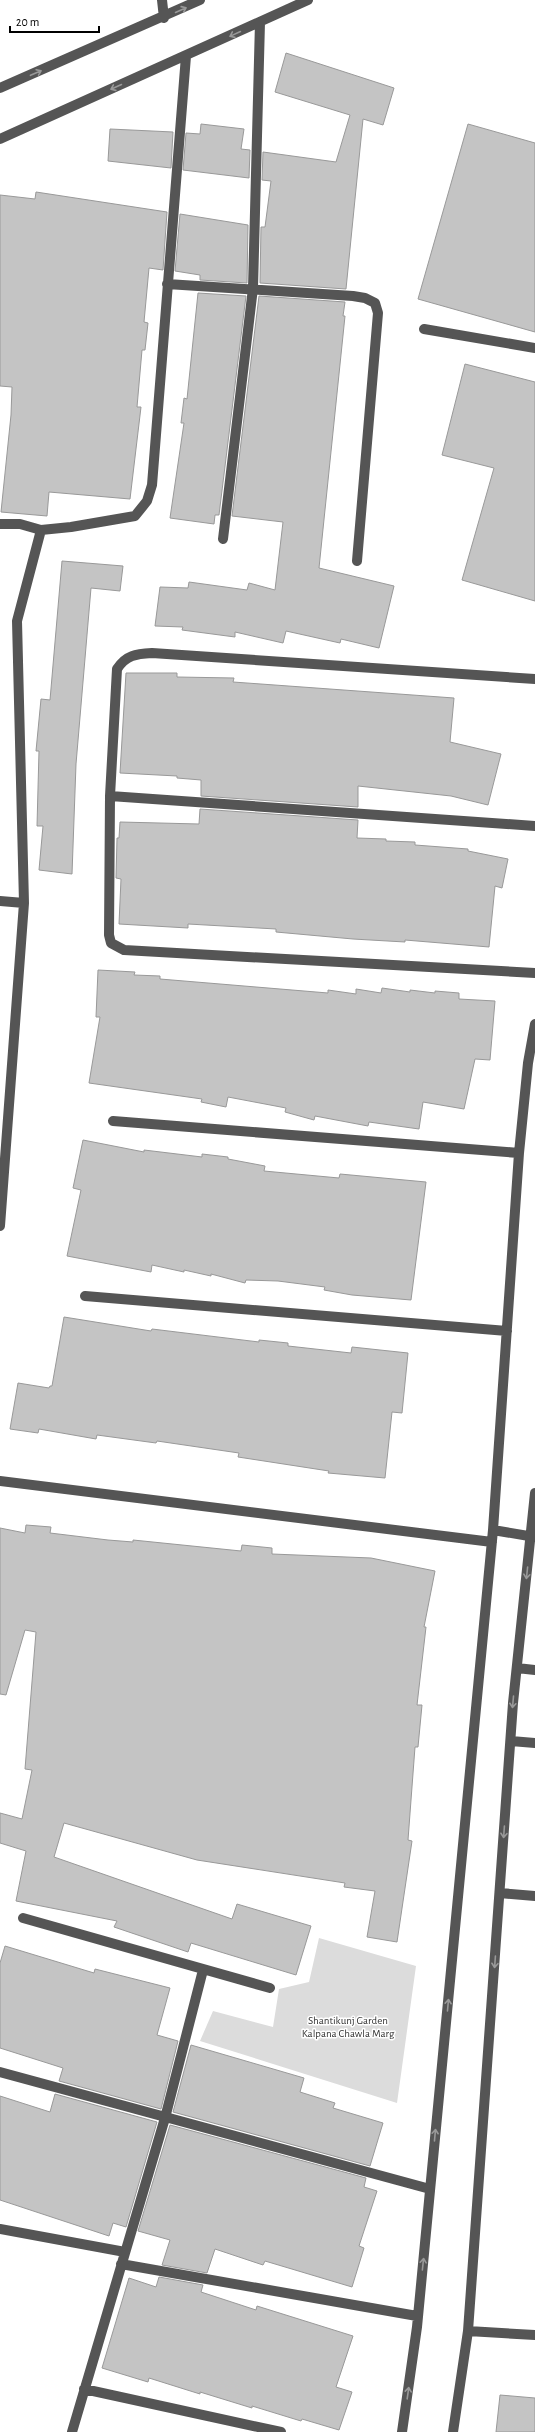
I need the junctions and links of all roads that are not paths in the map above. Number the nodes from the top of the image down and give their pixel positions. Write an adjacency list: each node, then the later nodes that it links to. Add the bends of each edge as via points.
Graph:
1 (162, 0): 4 (street)
2 (200, 0): 4 (street, one-way to 2)
3 (308, 0): 5 (street)
4 (164, 18): 7 (street, one-way to 4)
5 (260, 22): 6 (street, one-way to 6); 10 (street)
6 (186, 56): 8 (street, one-way to 8); 9 (street)
7 (0, 88)
8 (0, 139)
9 (167, 284): 10 (street); 14 (street, via 156,452 152,485 147,501 135,516)
10 (253, 288): 15 (street); 16 (street, via 353,296 375,303 378,313)
11 (424, 329): 12 (street)
12 (535, 348)
13 (0, 524): 14 (street, via 20,524)
14 (41, 530): 21 (street, via 17,621)
15 (223, 539)
16 (357, 561)
17 (535, 679): 18 (street, via 136,654 123,659 117,669)
18 (110, 796): 19 (street); 22 (street, via 109,935 116,947 124,950)
19 (535, 826)
20 (0, 901): 21 (street)
21 (24, 903): 27 (street)
22 (535, 973)
23 (535, 1024): 24 (street)
24 (531, 1064): 26 (street)
25 (113, 1121): 26 (street)
26 (519, 1154): 30 (street)
27 (2, 1176): 28 (street)
28 (0, 1226)
29 (85, 1296): 30 (street)
30 (507, 1331): 33 (street)
31 (0, 1481): 35 (street)
32 (535, 1493): 34 (street)
33 (493, 1530): 34 (street); 35 (street)
34 (533, 1536): 36 (street, one-way to 36)
35 (492, 1542): 47 (street, one-way to 35)
36 (517, 1668): 37 (street); 38 (street, one-way to 38)
37 (535, 1670)
38 (511, 1741): 39 (street); 40 (street, one-way to 40)
39 (535, 1744)
40 (500, 1893): 41 (street); 52 (street, one-way to 52)
41 (535, 1896)
42 (23, 1918): 43 (street)
43 (203, 1970): 44 (street); 46 (street)
44 (270, 1988)
45 (0, 2072): 46 (street)
46 (165, 2118): 47 (street); 49 (street)
47 (430, 2190): 51 (street, one-way to 47)
48 (0, 2229): 49 (street)
49 (125, 2252): 50 (street)
50 (120, 2264): 51 (street); 54 (street)
51 (418, 2316): 57 (street, one-way to 51)
52 (468, 2330): 53 (street); 58 (street)
53 (535, 2335)
54 (84, 2389): 55 (street); 56 (street)
55 (72, 2432)
56 (281, 2432)
57 (402, 2432)
58 (453, 2432)

